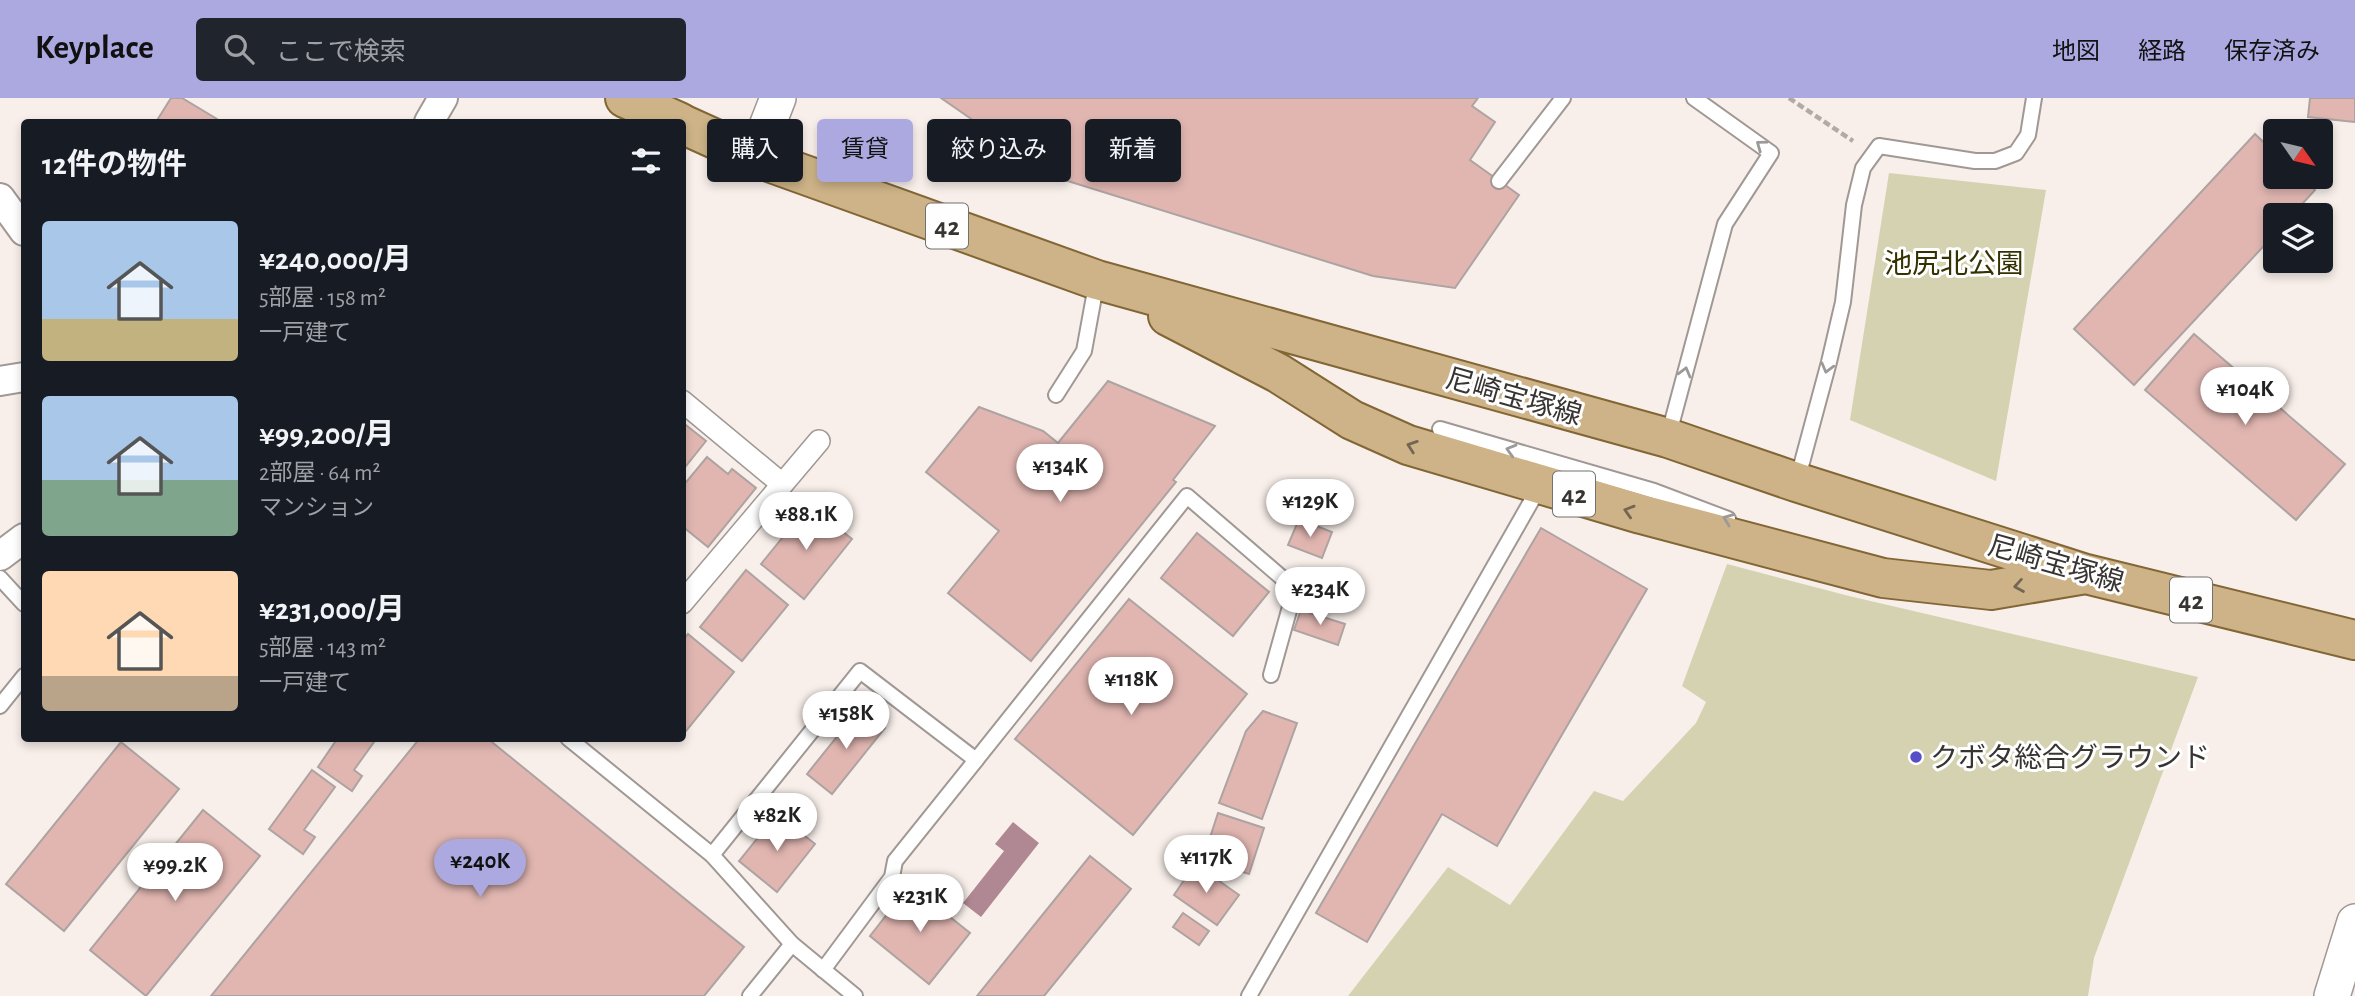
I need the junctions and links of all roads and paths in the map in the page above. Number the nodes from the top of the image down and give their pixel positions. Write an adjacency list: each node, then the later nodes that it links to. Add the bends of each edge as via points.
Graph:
1 (443, 98): 8 (street)
2 (625, 98): 9 (main road, 尼崎宝塚線 / 42)
3 (778, 98): 10 (street)
4 (1563, 98): 15 (lane)
5 (1694, 98): 24 (lane, one-way to 5, via 1725,224 1772,153)
6 (1789, 98): 13 (path)
7 (2034, 98): 26 (lane, one-way to 26, via 2028,135 2016,153 1995,161 1975,161 1879,146 1863,168 1843,302)
8 (431, 119)
9 (672, 119)
10 (770, 119)
11 (686, 125): 12 (main road, 尼崎宝塚線 / 42)
12 (707, 135)
13 (1856, 143)
14 (803, 174): 18 (main road, 尼崎宝塚線 / 42)
15 (1499, 181)
16 (0, 198): 17 (street)
17 (21, 227)
18 (1097, 280): 21 (lane, via 1084,351); 24 (main road, 尼崎宝塚線 / 42); 28 (main road, 42, one-way to 18, via 1408,445 1352,420 1278,373)
19 (21, 378): 20 (street)
20 (0, 381)
21 (1056, 396)
22 (686, 404): 27 (street)
23 (1440, 429): 33 (lane, one-way to 23, via 1654,491)
24 (1668, 438): 26 (main road, 尼崎宝塚線 / 42)
25 (819, 441): 27 (street)
26 (1796, 482): 31 (main road, 尼崎宝塚線 / 42)
27 (782, 484): 34 (street)
28 (1537, 484): 33 (main road, 42, one-way to 28); 48 (lane)
29 (21, 540): 30 (street)
30 (0, 556)
31 (2086, 574): 33 (main road, 42, one-way to 33, via 1991,590); 36 (main road, 尼崎宝塚線 / 42)
32 (0, 578): 35 (lane)
33 (1883, 578)
34 (686, 598)
35 (21, 601)
36 (2355, 640)
37 (1271, 675): 41 (lane, via 1295,589 1186,496)
38 (21, 680): 39 (lane)
39 (0, 706)
40 (573, 742): 42 (lane)
41 (976, 760): 42 (lane, via 860,671); 45 (lane, via 895,860 892,877)
42 (712, 855): 44 (lane)
43 (2355, 922): 49 (street)
44 (792, 944): 45 (lane); 46 (lane)
45 (823, 970): 47 (lane)
46 (750, 996)
47 (855, 996)
48 (1249, 996)
49 (2332, 996)

